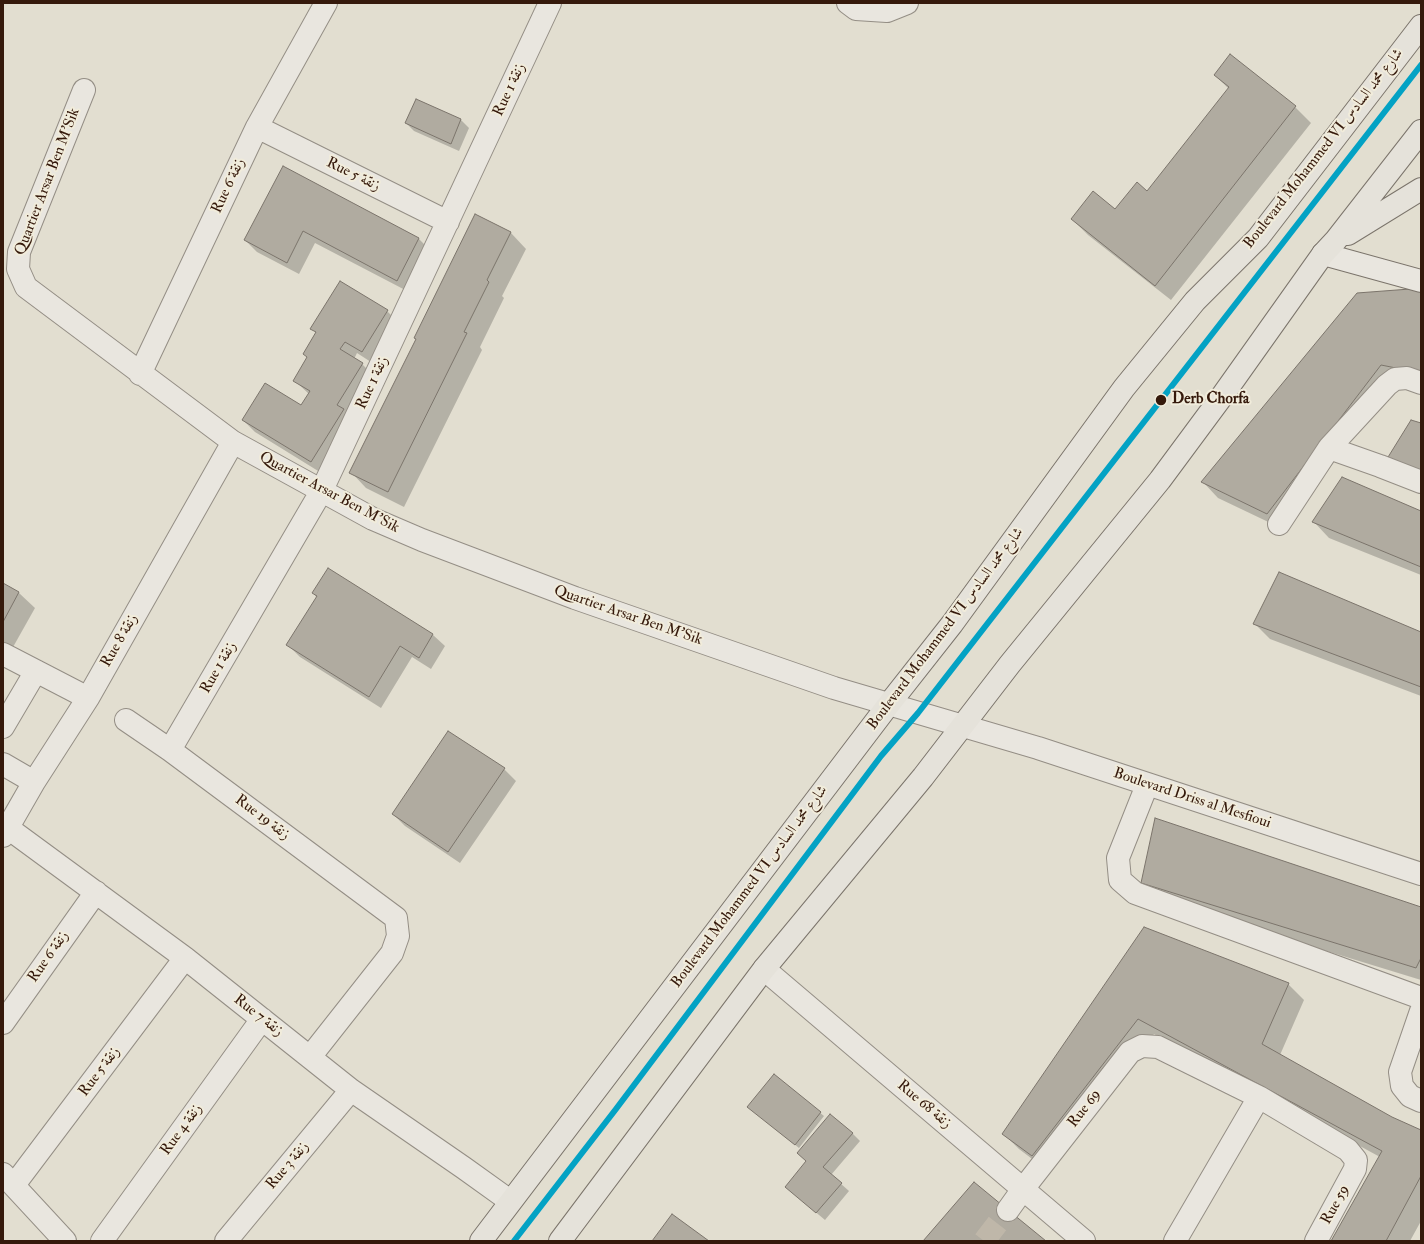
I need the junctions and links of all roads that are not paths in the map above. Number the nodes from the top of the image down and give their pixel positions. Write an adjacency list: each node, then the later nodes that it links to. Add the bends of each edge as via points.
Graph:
1 (326, 3): 7 (street, Rue 6 زنقة)
2 (550, 3): 10 (street, Rue 1 زنقة)
3 (848, 3): 4 (street, via 856,9 887,11)
4 (907, 3)
5 (1421, 26): 23 (main road, Boulevard Mohammed VI شارع محمد السادس, via 1258,238 1195,301 1124,388 952,624)
6 (84, 90): 13 (street, Quartier Arsar Ben M'Sik, via 19,252 18,269 26,288)
7 (257, 127): 10 (street, Rue 5 زنقة); 13 (street, Rue 6 زنقة)
8 (1421, 131): 11 (main road)
9 (1421, 189): 11 (main road)
10 (448, 222): 18 (street, Rue 1 زنقة)
11 (1330, 247): 12 (street); 25 (main road, via 1160,480)
12 (1421, 281)
13 (140, 374): 15 (street, Quartier Arsar Ben M'Sik)
14 (1421, 383): 16 (street, via 1407,378 1395,379)
15 (233, 442): 18 (street, Quartier Arsar Ben M'Sik); 22 (street, Rue 8 زنقة)
16 (1329, 448): 17 (street); 19 (street)
17 (1421, 482)
18 (322, 490): 23 (street, Quartier Arsar Ben M'Sik, via 380,522 422,540 575,598 834,688); 27 (street, Rue 1 زنقة)
19 (1279, 524)
20 (3, 654): 21 (street)
21 (36, 671): 22 (street); 26 (street)
22 (88, 698): 29 (street, Rue 8 زنقة)
23 (889, 704): 25 (street, Quartier Arsar Ben M'Sik); 46 (main road, Boulevard Mohammed VI شارع محمد السادس)
24 (126, 720): 27 (street, Rue 19 زنقة)
25 (961, 726): 30 (street, Boulevard Driss al Mesfioui, via 1038,748); 35 (main road)
26 (3, 727)
27 (170, 750): 40 (street, Rue 19 زنقة, via 396,918 398,936 392,953)
28 (3, 764): 29 (street)
29 (34, 782): 31 (street, Rue 8 زنقة)
30 (1148, 785): 32 (street, Boulevard Driss al Mesfioui); 36 (street, via 1118,858 1120,880 1135,893)
31 (5, 832): 33 (street, Rue 7 زنقة)
32 (1421, 874)
33 (96, 892): 34 (street, Rue 7 زنقة); 39 (street, Rue 6 زنقة)
34 (185, 958): 38 (street, Rue 7 زنقة); 44 (street, Rue 5 زنقة)
35 (764, 969): 45 (street, Rue 68 زنقة); 52 (main road)
36 (1421, 998)
37 (1421, 1011): 43 (street, via 1400,1072 1402,1086 1410,1096)
38 (262, 1019): 40 (street, Rue 7 زنقة); 49 (street, Rue 4 زنقة)
39 (3, 1023)
40 (310, 1057): 41 (street, Rue 7 زنقة)
41 (351, 1090): 46 (street, Rue 7 زنقة); 50 (street, Rue 3 زنقة)
42 (1259, 1097): 45 (street, Rue 69, via 1158,1047 1142,1046 1130,1052); 54 (street); 55 (street, Rue 59, via 1348,1150 1356,1160 1355,1169)
43 (1421, 1101)
44 (9, 1180): 48 (street)
45 (1022, 1189): 47 (street, Rue 69); 53 (street, Rue 68 زنقة)
46 (510, 1201): 51 (main road, Boulevard Mohammed VI شارع محمد السادس)
47 (1008, 1210)
48 (65, 1241)
49 (102, 1241)
50 (226, 1241)
51 (480, 1241)
52 (560, 1241)
53 (1084, 1241)
54 (1175, 1241)
55 (1316, 1241)

